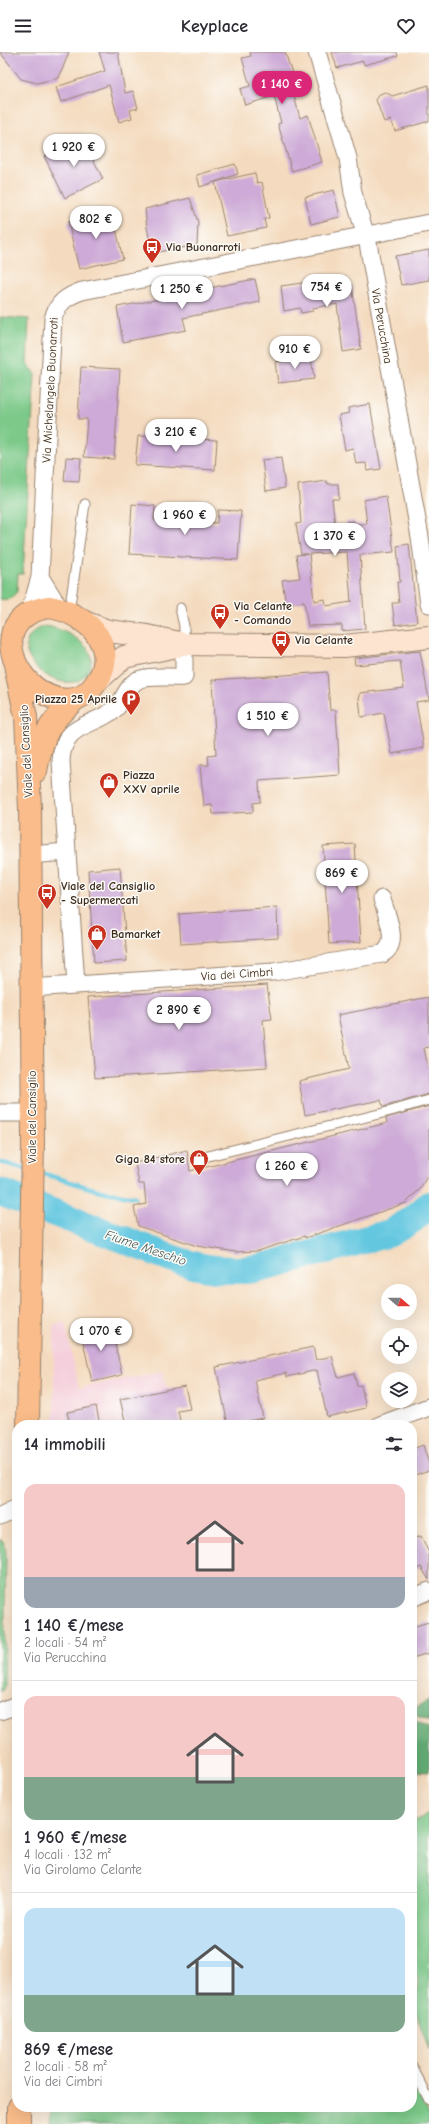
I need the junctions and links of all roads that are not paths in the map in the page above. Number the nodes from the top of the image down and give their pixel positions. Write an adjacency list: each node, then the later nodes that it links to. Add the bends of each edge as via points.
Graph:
1 (317, 52): 3 (street, Via Perucchina, via 348,158 353,193)
2 (429, 223): 3 (street, Via Michelangelo Buonarroti)
3 (365, 235): 5 (street, Via Michelangelo Buonarroti, via 82,290 58,305 53,319); 6 (street, Via Perucchina, via 420,537)
4 (84, 504): 8 (lane)
5 (40, 577): 8 (street); 9 (street, Via Michelangelo Buonarroti)
6 (429, 604)
7 (180, 608): 11 (lane)
8 (71, 614): 9 (main road, via 49,607); 11 (main road, via 113,632); 13 (main road, via 98,637 103,651 104,668)
9 (15, 621): 12 (main road)
10 (429, 637): 11 (main road, via 344,646)
11 (184, 644): 13 (main road, via 124,657); 16 (street, via 184,677 134,682 114,710 80,726 65,742 61,761)
12 (9, 661): 14 (main road, via 27,684 39,692 67,700); 15 (main road, Viale del Cansiglio, via 26,717)
13 (98, 680): 14 (main road)
14 (77, 698): 15 (main road, Viale del Cansiglio, via 46,731 39,754)
15 (30, 809): 17 (main road, Viale del Cansiglio)
16 (67, 852): 17 (street); 19 (street)
17 (29, 855): 20 (main road, Viale del Cansiglio)
18 (382, 899): 19 (street, Via dei Cimbri, via 392,941 389,949 382,954 273,972)
19 (76, 986): 20 (street, Via dei Cimbri)
20 (30, 988): 23 (main road, Viale del Cansiglio)
21 (429, 1100): 24 (lane, via 391,1112)
22 (0, 1113): 23 (street)
23 (33, 1113): 26 (main road, Viale del Cansiglio)
24 (196, 1159)
25 (429, 1407): 27 (street)
26 (28, 1420)
27 (394, 1420)
28 (12, 1510): 29 (street)
29 (0, 1516)
30 (429, 1591): 31 (street)
31 (417, 1596)
32 (12, 1707): 33 (street)
33 (0, 1711)
34 (417, 2076): 35 (lane)
35 (429, 2100)
36 (19, 2112): 37 (main road)
37 (19, 2124)

